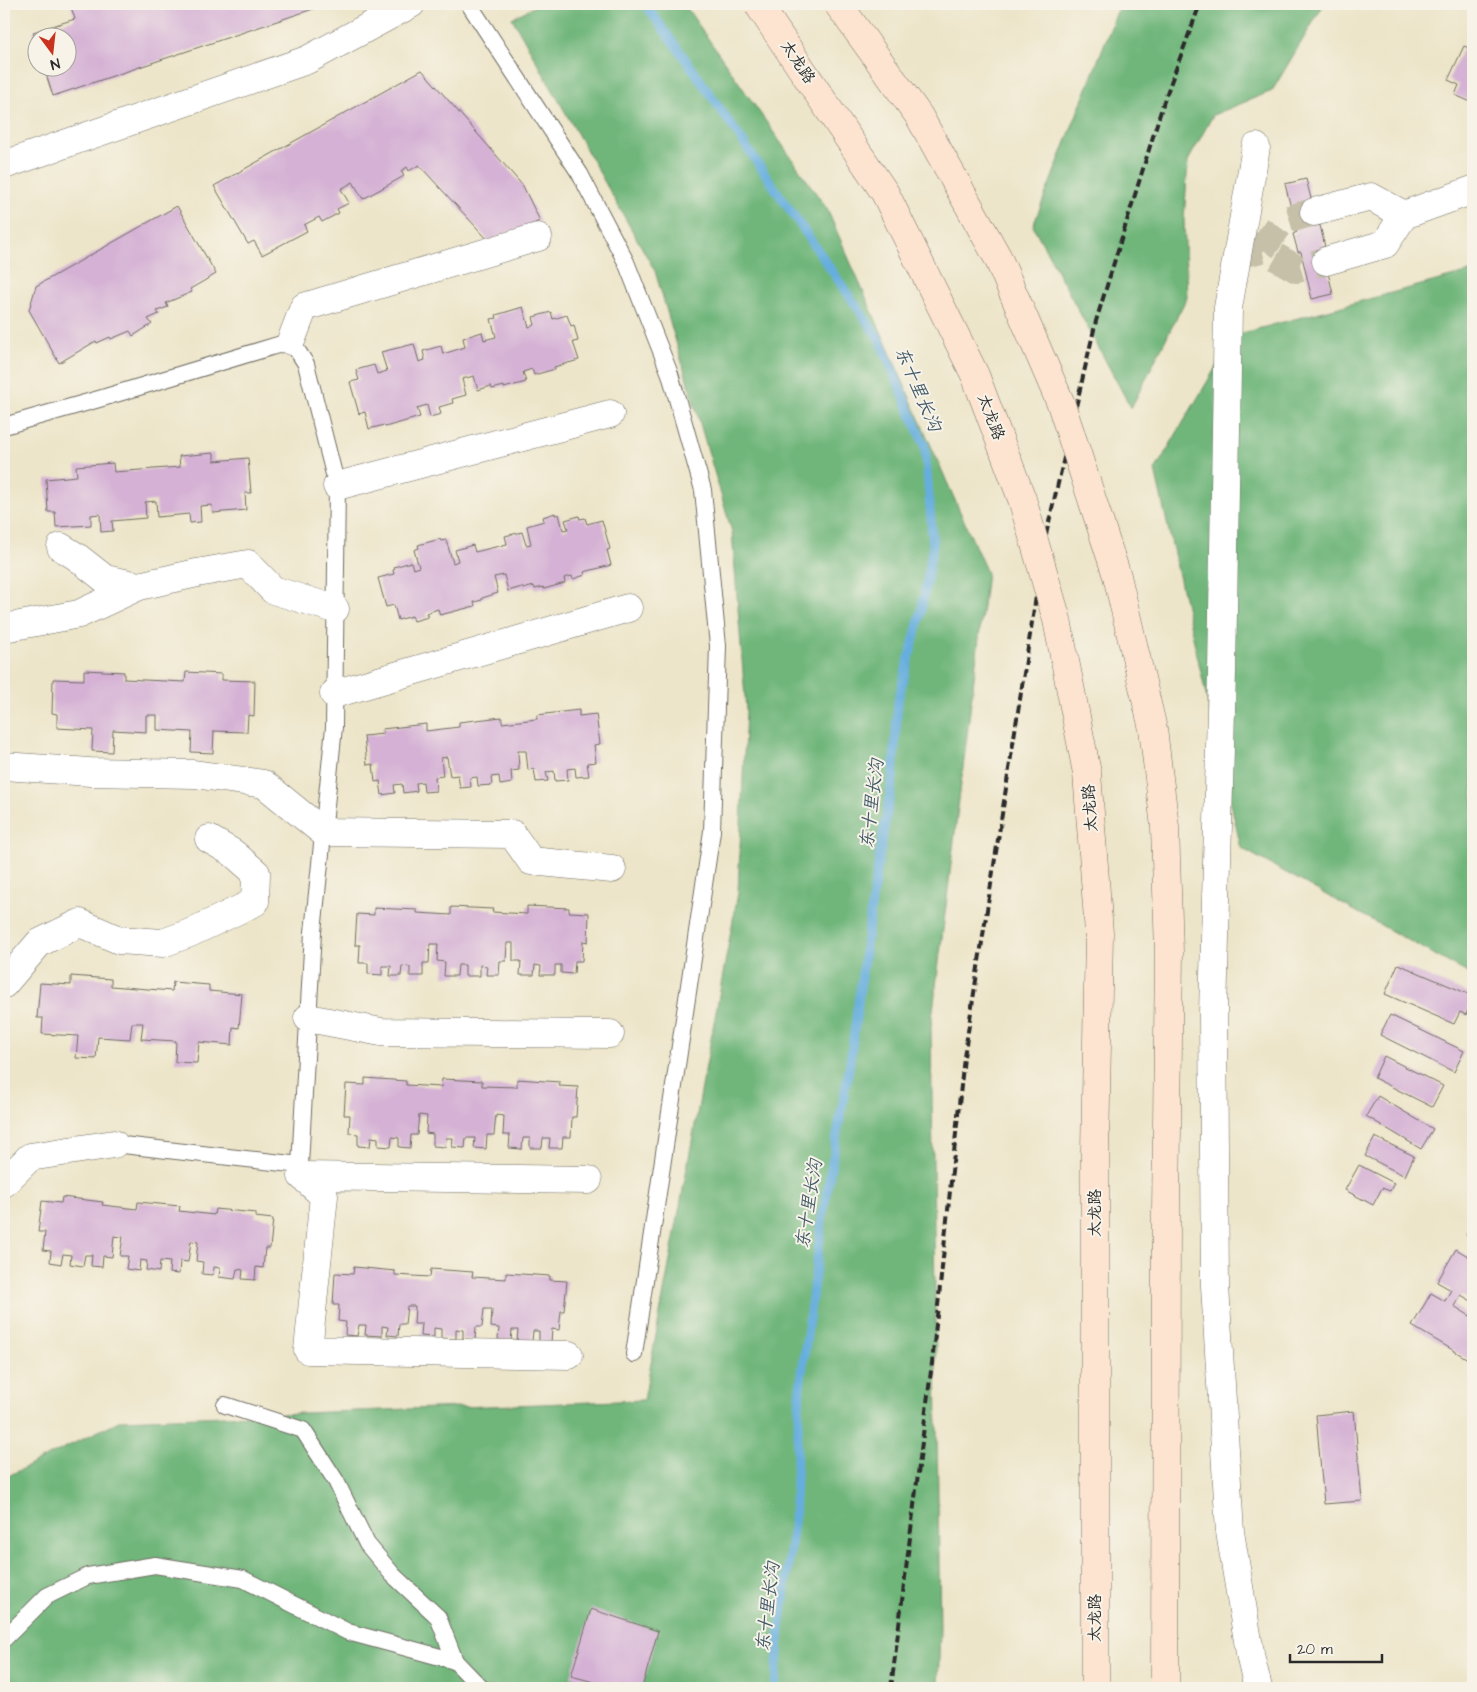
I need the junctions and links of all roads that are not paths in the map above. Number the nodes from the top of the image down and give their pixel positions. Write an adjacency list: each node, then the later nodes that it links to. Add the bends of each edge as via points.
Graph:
1 (411, 4): 6 (street, via 307,60)
2 (469, 4): 32 (lane, via 580,174 626,262 670,374 703,490 718,646 712,831)
3 (758, 4): 38 (street, 太龙路, bridge, via 885,193 975,375 1022,499 1057,620 1087,774 1099,933 1095,1152)
4 (838, 4): 39 (street, bridge, via 919,116 1002,267 1067,422 1117,576 1153,730 1165,827 1169,952)
5 (1256, 146): 40 (street, via 1228,308 1212,1014 1215,1286 1230,1532)
6 (4, 165)
7 (1473, 190): 9 (street)
8 (1314, 212): 9 (street, via 1371,197)
9 (1404, 215): 11 (street, via 1385,244)
10 (538, 237): 12 (street, via 304,307)
11 (1326, 261)
12 (291, 341): 14 (lane); 15 (lane, via 306,364)
13 (610, 414): 15 (street)
14 (4, 426)
15 (337, 486): 19 (lane)
16 (60, 547): 17 (street, via 105,579)
17 (138, 586): 19 (street, via 248,564 273,590); 20 (street, via 79,614)
18 (628, 608): 21 (street)
19 (336, 609): 21 (lane)
20 (4, 628)
21 (334, 694): 23 (lane, via 334,727)
22 (4, 766): 23 (street, via 194,774 264,784)
23 (322, 832): 25 (street, via 512,834 531,860); 27 (lane)
24 (209, 839): 26 (street, via 232,852 256,873 255,902 163,943 119,940 80,923 39,943)
25 (612, 869)
26 (4, 984)
27 (308, 1018): 28 (street, via 381,1032); 29 (lane, via 300,1165)
28 (610, 1034)
29 (114, 1144): 31 (street, via 30,1157)
30 (588, 1180): 33 (street, via 302,1176 324,1196 308,1350)
31 (4, 1183)
32 (634, 1354)
33 (569, 1355)
34 (225, 1405): 36 (lane, via 303,1430 336,1481 367,1544 393,1575 438,1617)
35 (4, 1639): 36 (lane, via 47,1596 63,1588 88,1576 155,1565 243,1579 348,1632)
36 (455, 1661): 37 (lane)
37 (482, 1688)
38 (1095, 1688)
39 (1165, 1688)
40 (1258, 1688)

